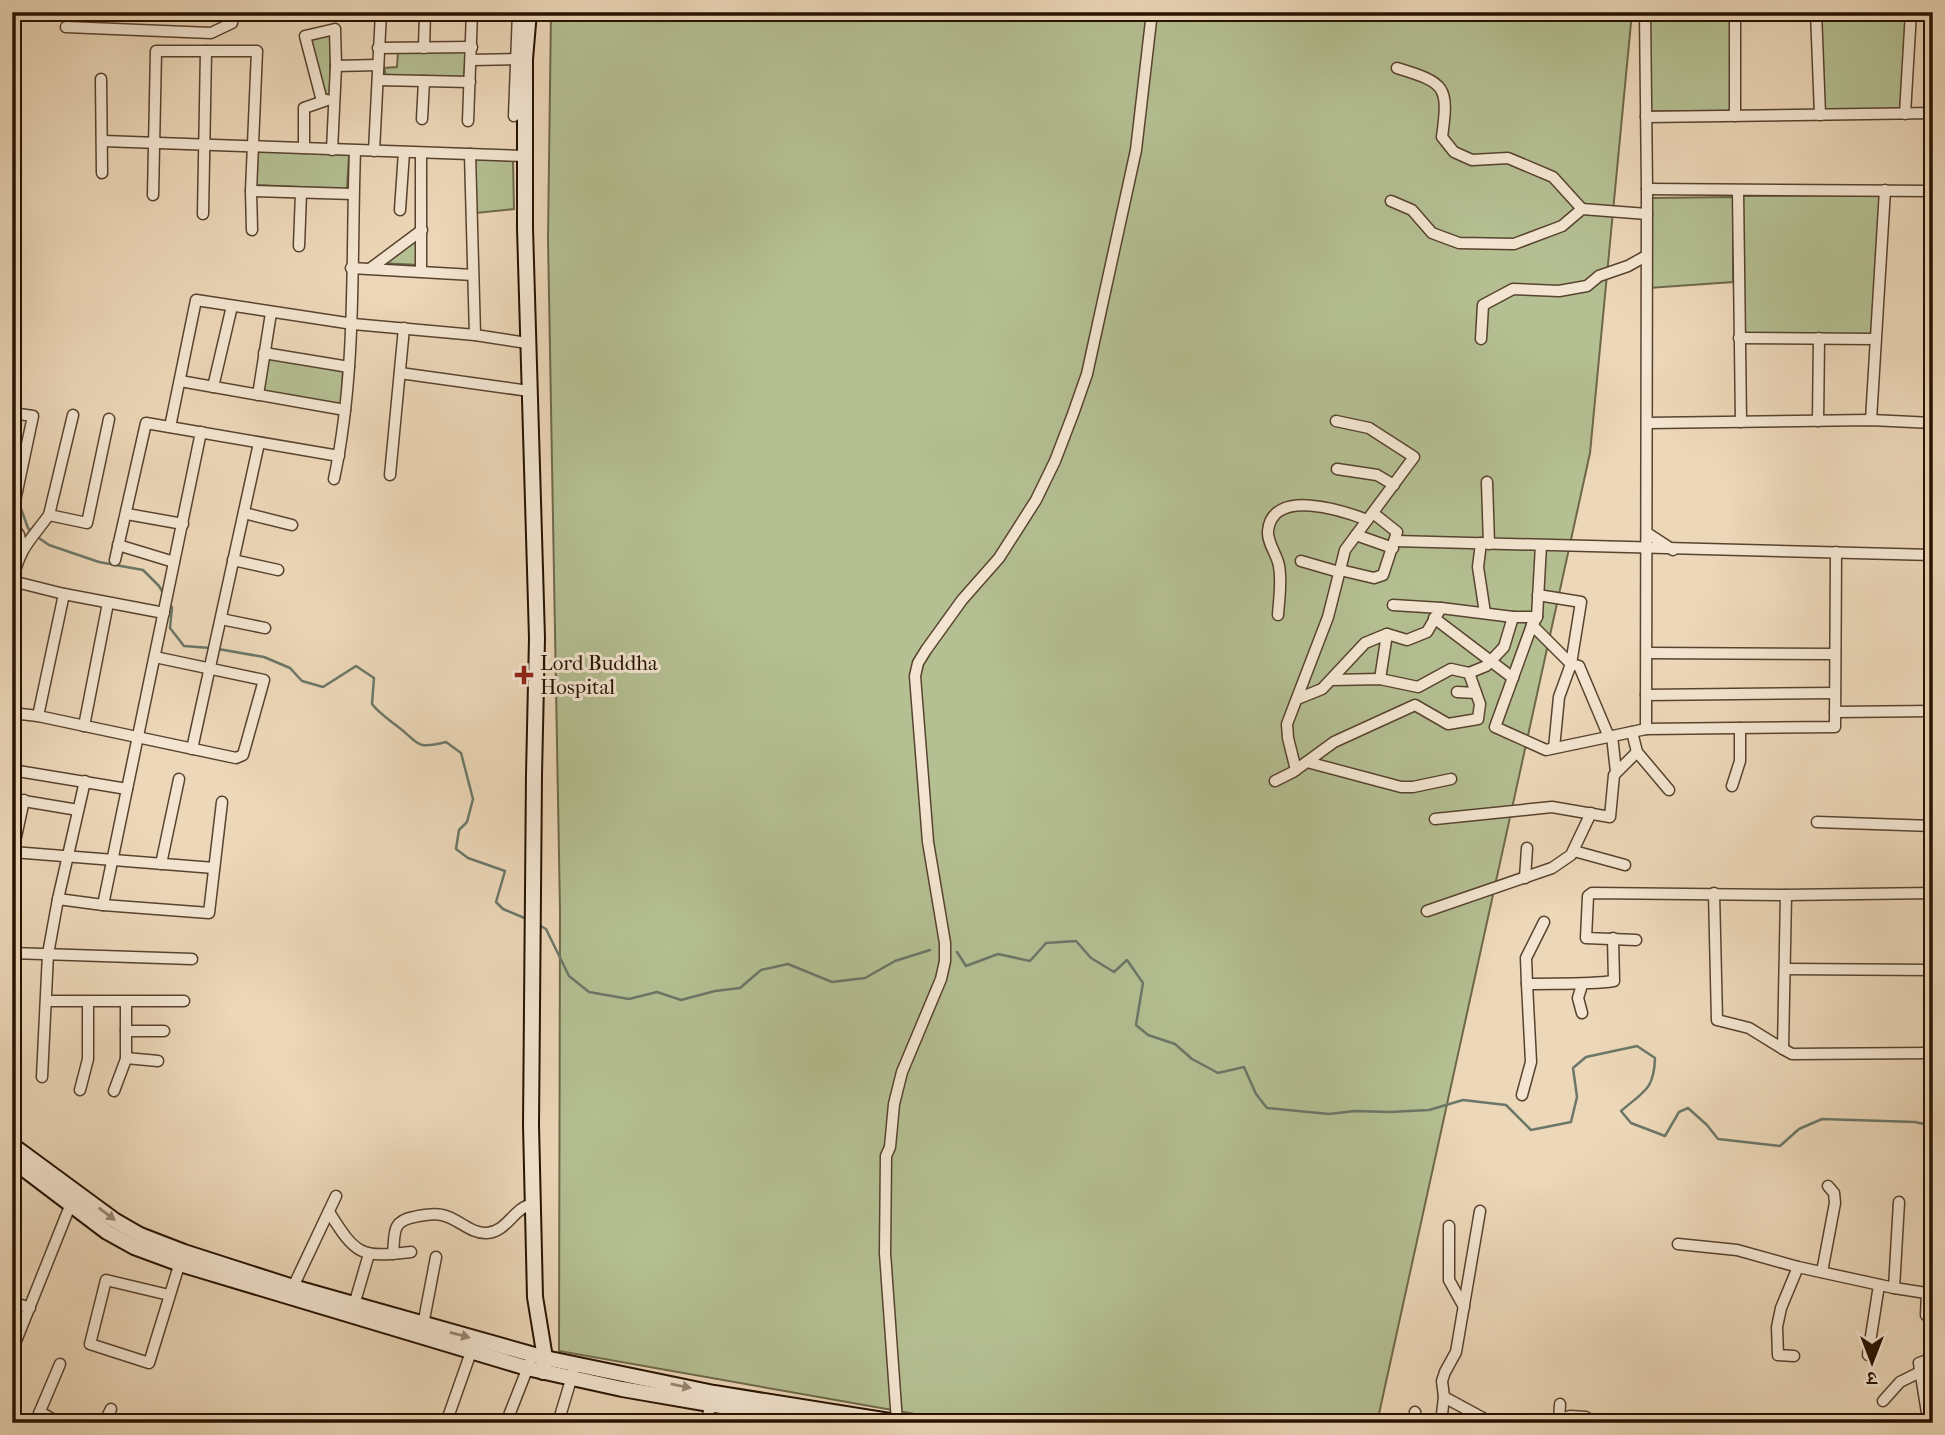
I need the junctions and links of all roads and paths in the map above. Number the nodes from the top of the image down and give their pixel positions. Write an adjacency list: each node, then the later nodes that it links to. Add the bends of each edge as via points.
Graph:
1 (233, 12): 12 (street, via 232,23 211,33)
2 (381, 12): 14 (street)
3 (425, 12): 15 (street)
4 (472, 12): 13 (street)
5 (518, 12): 17 (street)
6 (529, 12): 17 (street)
7 (1153, 12): 284 (street, via 1136,150 1087,374 1036,500 999,558 962,600 918,663 915,685 928,842 946,943 941,979 902,1072 887,1156 885,1253)
8 (1645, 12): 33 (street)
9 (1735, 12): 32 (street)
10 (1816, 12): 30 (street)
11 (1911, 12): 29 (street)
12 (66, 27)
13 (472, 47): 15 (street); 18 (street)
14 (378, 48): 15 (street); 19 (street)
15 (424, 48)
16 (206, 51): 37 (street, via 156,51); 38 (street); 39 (street, via 257,51)
17 (521, 59): 18 (street); 31 (street); 47 (street)
18 (471, 60): 25 (street)
19 (378, 65): 20 (street); 23 (street)
20 (336, 66): 26 (street); 27 (street, via 335,29 305,36)
21 (1396, 68): 58 (street, via 1435,82 1442,92 1446,98 1442,136 1454,152 1472,159 1508,158 1553,177)
22 (101, 79): 36 (street)
23 (378, 79): 24 (street); 43 (street)
24 (424, 81): 25 (street); 34 (street)
25 (470, 82): 35 (street)
26 (334, 97): 27 (street); 41 (street)
27 (322, 101): 40 (street, via 304,108)
28 (1933, 113): 29 (street)
29 (1905, 114): 30 (street)
30 (1820, 115): 32 (street)
31 (514, 116)
32 (1735, 116): 33 (street)
33 (1646, 117): 49 (street)
34 (422, 119)
35 (468, 121)
36 (103, 141): 37 (street); 48 (street)
37 (152, 142): 38 (street); 56 (street)
38 (206, 143): 39 (street); 60 (street)
39 (253, 145): 40 (street); 50 (street)
40 (304, 148): 41 (street)
41 (332, 150): 42 (street)
42 (355, 151): 43 (street); 55 (street)
43 (374, 151): 44 (street)
44 (404, 152): 45 (street); 59 (street)
45 (421, 153): 46 (street); 63 (street)
46 (470, 154): 47 (street); 69 (street)
47 (525, 156): 79 (street)
48 (102, 173)
49 (1647, 190): 51 (street); 61 (street)
50 (251, 191): 54 (street); 62 (street)
51 (1738, 191): 52 (street); 75 (street)
52 (1885, 191): 53 (street); 78 (street)
53 (1933, 191)
54 (301, 193): 55 (street); 64 (street)
55 (353, 194): 66 (street)
56 (153, 195)
57 (1391, 201): 58 (street, via 1412,210 1432,233 1459,243 1514,244 1562,226)
58 (1582, 209): 61 (street)
59 (400, 210)
60 (203, 214)
61 (1647, 214): 65 (street)
62 (252, 230)
63 (422, 230): 67 (street); 68 (street)
64 (299, 246)
65 (1646, 256): 77 (street, via 1587,286 1559,291 1513,289 1483,305); 96 (street)
66 (351, 268): 67 (street); 72 (street)
67 (371, 268): 68 (street)
68 (421, 271): 69 (street)
69 (473, 275): 74 (street)
70 (232, 306): 71 (street); 83 (street, via 196,300); 84 (street)
71 (271, 313): 72 (street); 80 (street)
72 (353, 324): 73 (street); 81 (street)
73 (404, 328): 74 (street); 82 (street)
74 (475, 335): 79 (street)
75 (1740, 338): 76 (street); 94 (street)
76 (1819, 338): 78 (street); 92 (street)
77 (1481, 339)
78 (1875, 339): 93 (street)
79 (527, 343): 85 (street)
80 (264, 353): 81 (street); 86 (street)
81 (349, 367): 87 (street)
82 (400, 373): 85 (street); 102 (street)
83 (180, 381): 84 (street); 97 (street)
84 (213, 387): 86 (street)
85 (529, 391): 242 (street, via 537,602)
86 (258, 395): 87 (street)
87 (345, 410): 100 (street)
88 (12, 413): 106 (street, via 33,416)
89 (73, 415): 109 (street)
90 (109, 419): 109 (street, via 87,523)
91 (1336, 421): 105 (street, via 1369,428 1414,457)
92 (1818, 421): 93 (street); 94 (street)
93 (1871, 421): 95 (street)
94 (1741, 422): 96 (street)
95 (1933, 422)
96 (1647, 423): 114 (street)
97 (170, 427): 98 (street); 108 (street, via 146,423)
98 (201, 432): 99 (street); 112 (street)
99 (259, 443): 100 (street); 107 (street)
100 (339, 456): 103 (street)
101 (1337, 469): 105 (street, via 1377,475)
102 (390, 475)
103 (334, 479)
104 (1487, 482): 118 (street)
105 (1394, 485): 110 (street)
106 (14, 510)
107 (244, 513): 113 (street); 127 (street)
108 (127, 514): 112 (street); 117 (street)
109 (49, 515): 121 (street)
110 (1370, 516): 115 (street); 119 (street, via 1396,530); 140 (street, via 1315,506 1288,508 1275,515 1268,529 1280,569)
111 (12, 524): 121 (street)
112 (183, 524): 129 (street)
113 (292, 525)
114 (1647, 533): 122 (street); 123 (street)
115 (1356, 535): 119 (street); 131 (street, via 1345,550)
116 (1933, 540): 125 (street)
117 (118, 544): 126 (street); 129 (street)
118 (1485, 544): 119 (street); 120 (street); 139 (street, via 1478,567)
119 (1394, 545): 131 (street, via 1381,578)
120 (1541, 545): 122 (street); 134 (street)
121 (24, 547): 132 (street)
122 (1647, 549): 123 (street); 147 (street)
123 (1673, 550): 124 (street)
124 (1836, 552): 125 (street); 148 (street)
125 (1931, 555)
126 (115, 560)
127 (233, 560): 130 (street); 142 (street)
128 (1301, 561): 131 (street)
129 (174, 562): 138 (street)
130 (278, 570)
131 (1339, 571): 161 (street, via 1328,617)
132 (12, 581): 133 (street)
133 (64, 594): 135 (street); 165 (street)
134 (1538, 595): 144 (street); 152 (street, via 1581,602)
135 (108, 603): 138 (street); 167 (street)
136 (1393, 605): 137 (street)
137 (1441, 608): 139 (street); 143 (street)
138 (165, 611): 149 (street)
139 (1485, 613): 141 (street)
140 (1278, 615)
141 (1513, 617): 144 (street); 150 (street, via 1504,647)
142 (221, 618): 145 (street); 151 (street)
143 (1434, 618): 146 (street, via 1427,632 1407,640); 150 (street)
144 (1535, 621): 152 (street); 154 (street)
145 (265, 628)
146 (1387, 634): 155 (street); 156 (street, via 1365,643)
147 (1647, 653): 148 (street); 160 (street)
148 (1835, 654): 159 (street)
149 (155, 657): 151 (street); 172 (street)
150 (1491, 660): 153 (street); 154 (street)
151 (210, 663): 175 (street); 175 (street, via 264,680 243,755 236,758)
152 (1571, 664): 173 (street, via 1579,666); 174 (street, via 1559,697)
153 (1469, 673): 155 (street, via 1451,669 1418,687); 158 (street)
154 (1513, 678): 168 (street)
155 (1380, 679): 156 (street)
156 (1331, 680): 161 (street)
157 (1457, 692): 158 (street)
158 (1476, 693): 166 (street)
159 (1835, 693): 160 (street); 163 (street)
160 (1646, 695): 170 (street)
161 (1297, 699): 179 (street, via 1287,724)
162 (1933, 711): 163 (street)
163 (1835, 712): 169 (street, via 1835,727)
164 (12, 713): 165 (street)
165 (38, 716): 167 (street)
166 (1478, 719): 168 (street); 177 (street, via 1448,724 1415,705 1334,742)
167 (84, 726): 172 (street)
168 (1495, 727): 174 (street, via 1546,750)
169 (1740, 728): 170 (street); 185 (street, via 1740,761)
170 (1646, 729): 171 (street)
171 (1632, 732): 173 (street); 176 (street)
172 (139, 737): 175 (street); 186 (street)
173 (1611, 737): 174 (street); 180 (street)
174 (1555, 748)
175 (192, 749)
176 (1637, 752): 180 (street); 187 (street)
177 (1307, 762): 179 (street); 182 (street, via 1401,787)
178 (12, 770): 183 (street)
179 (1296, 770): 184 (street)
180 (1616, 772): 192 (street, via 1611,816)
181 (179, 779): 201 (street)
182 (1451, 779)
183 (85, 781): 186 (street); 191 (street)
184 (1275, 781)
185 (1732, 786)
186 (127, 789): 200 (street)
187 (1669, 790)
188 (12, 799): 189 (street)
189 (24, 800): 191 (street); 198 (street)
190 (222, 802): 203 (street)
191 (78, 810): 199 (street)
192 (1591, 813): 193 (street, via 1552,807); 197 (street)
193 (1435, 819)
194 (1816, 822): 195 (street)
195 (1933, 826)
196 (1527, 848): 204 (street)
197 (1574, 851): 202 (street); 204 (street, via 1552,868)
198 (13, 854): 199 (street)
199 (67, 857): 200 (street); 208 (street)
200 (111, 861): 201 (street); 209 (street)
201 (161, 864): 203 (street)
202 (1625, 865)
203 (214, 867): 209 (street, via 209,913)
204 (1525, 878): 210 (street)
205 (1714, 893): 207 (street); 212 (street, via 1592,892 1586,938); 228 (street, via 1717,1020 1749,1028)
206 (1933, 893): 207 (street)
207 (1786, 895): 217 (street)
208 (58, 899): 209 (street); 215 (street)
209 (103, 905)
210 (1427, 911)
211 (1544, 922): 219 (street, via 1526,958)
212 (1613, 938): 213 (street); 220 (street, via 1614,981)
213 (1636, 940)
214 (12, 953): 215 (street)
215 (48, 954): 216 (street); 222 (street)
216 (192, 959)
217 (1785, 969): 218 (street); 228 (street)
218 (1933, 970)
219 (1527, 984): 220 (street); 235 (street, via 1531,1062)
220 (1582, 985): 225 (street, via 1578,998)
221 (184, 1001): 223 (street)
222 (47, 1002): 224 (street); 232 (street)
223 (126, 1002): 224 (street); 226 (street)
224 (88, 1003): 233 (street, via 88,1059)
225 (1582, 1013)
226 (126, 1031): 227 (street); 230 (street)
227 (164, 1031)
228 (1783, 1049): 229 (street, via 1792,1054)
229 (1933, 1053)
230 (126, 1058): 231 (street); 234 (street)
231 (158, 1061)
232 (42, 1077)
233 (79, 1090)
234 (114, 1090)
235 (1522, 1095)
236 (12, 1145): 240 (street)
237 (12, 1160): 240 (street)
238 (1828, 1186): 253 (street, via 1835,1203)
239 (336, 1196): 244 (street)
240 (74, 1197): 251 (street); 263 (street)
241 (1899, 1202): 257 (street)
242 (533, 1204): 249 (street, via 523,1206 503,1226 486,1233 442,1215 400,1220); 271 (street)
243 (1480, 1211): 262 (street)
244 (329, 1212): 248 (street, via 349,1243); 256 (street)
245 (1449, 1226): 262 (street, via 1449,1280)
246 (1678, 1244): 252 (street, via 1743,1251)
247 (411, 1252): 249 (street)
248 (369, 1254): 249 (street); 261 (street)
249 (393, 1254)
250 (436, 1257): 265 (street)
251 (182, 1258): 254 (street); 259 (street)
252 (1798, 1267): 253 (street); 269 (street, via 1777,1327 1778,1355)
253 (1822, 1272): 255 (street)
254 (249, 1279): 256 (street); 267 (street)
255 (1879, 1285): 257 (street); 268 (street)
256 (293, 1287): 261 (street)
257 (1894, 1288): 258 (street)
258 (1930, 1294): 264 (street, via 1926,1315)
259 (169, 1295): 259 (street, via 149,1363 90,1344 106,1280)
260 (12, 1302): 263 (street)
261 (354, 1305): 265 (street)
262 (1464, 1307): 275 (street, via 1456,1352 1442,1381)
263 (30, 1308): 266 (street)
264 (1933, 1316)
265 (423, 1325): 271 (street, one-way to 271)
266 (12, 1350)
267 (471, 1352): 271 (street); 288 (street)
268 (1868, 1355)
269 (1794, 1356)
270 (1933, 1358): 274 (street, via 1919,1363)
271 (537, 1363): 273 (street); 289 (street)
272 (60, 1364): 280 (street)
273 (573, 1371): 276 (street); 290 (street)
274 (1920, 1372): 277 (street, via 1900,1382); 281 (street, via 1927,1413)
275 (1444, 1397): 293 (street); 294 (street)
276 (713, 1399): 284 (street); 291 (street); 292 (street)
277 (1883, 1401)
278 (1560, 1404): 283 (street)
279 (111, 1409): 287 (street)
280 (40, 1412): 285 (street); 286 (street)
281 (1933, 1413)
282 (1586, 1417): 283 (street)
283 (1559, 1421)
284 (899, 1422)
285 (35, 1423)
286 (60, 1423)
287 (104, 1423)
288 (446, 1423)
289 (506, 1423)
290 (558, 1423)
291 (706, 1423)
292 (819, 1423)
293 (1441, 1423)
294 (1492, 1423)

